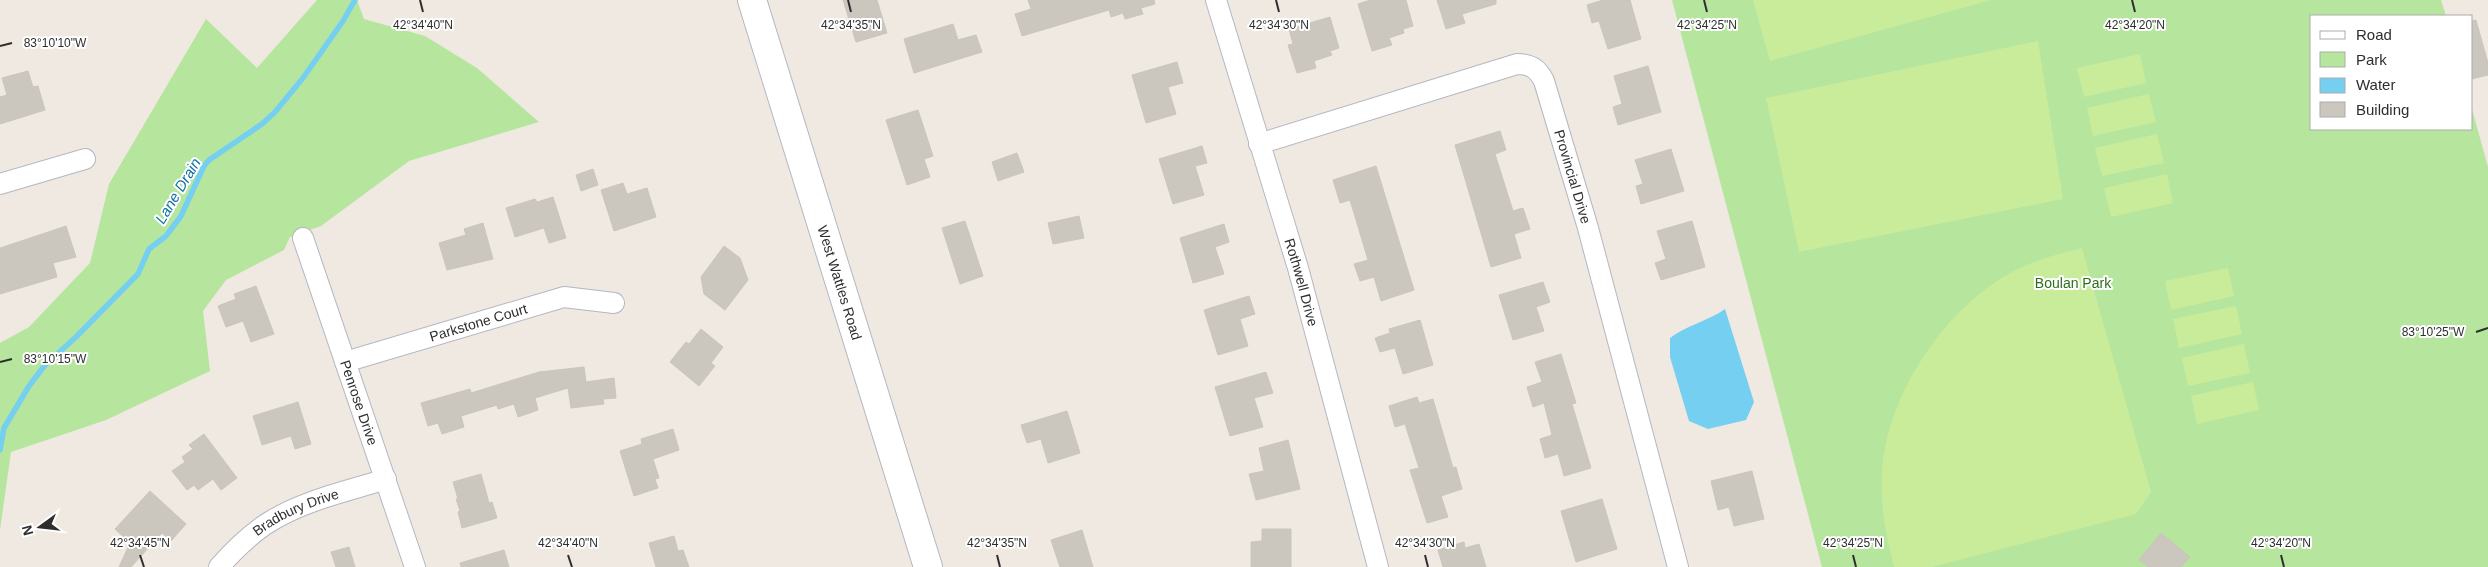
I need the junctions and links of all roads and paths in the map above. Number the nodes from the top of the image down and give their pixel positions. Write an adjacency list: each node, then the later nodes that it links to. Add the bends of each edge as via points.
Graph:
1 (752, 0): 12 (street, West Wattles Road)
2 (1216, 0): 3 (street, Rothwell Drive)
3 (1260, 144): 13 (street, Rothwell Drive, via 1311,315); 14 (street, Provincial Drive, via 1517,64 1535,68 1544,81 1588,228)
4 (84, 159): 5 (street)
5 (0, 184)
6 (303, 238): 8 (street, Penrose Drive)
7 (614, 303): 8 (street, Parkstone Court, via 564,297)
8 (345, 362): 9 (street, Penrose Drive)
9 (386, 479): 10 (street, Bradbury Drive, via 270,521); 11 (street, Penrose Drive)
10 (219, 567)
11 (415, 567)
12 (928, 567)
13 (1378, 567)
14 (1678, 567)

